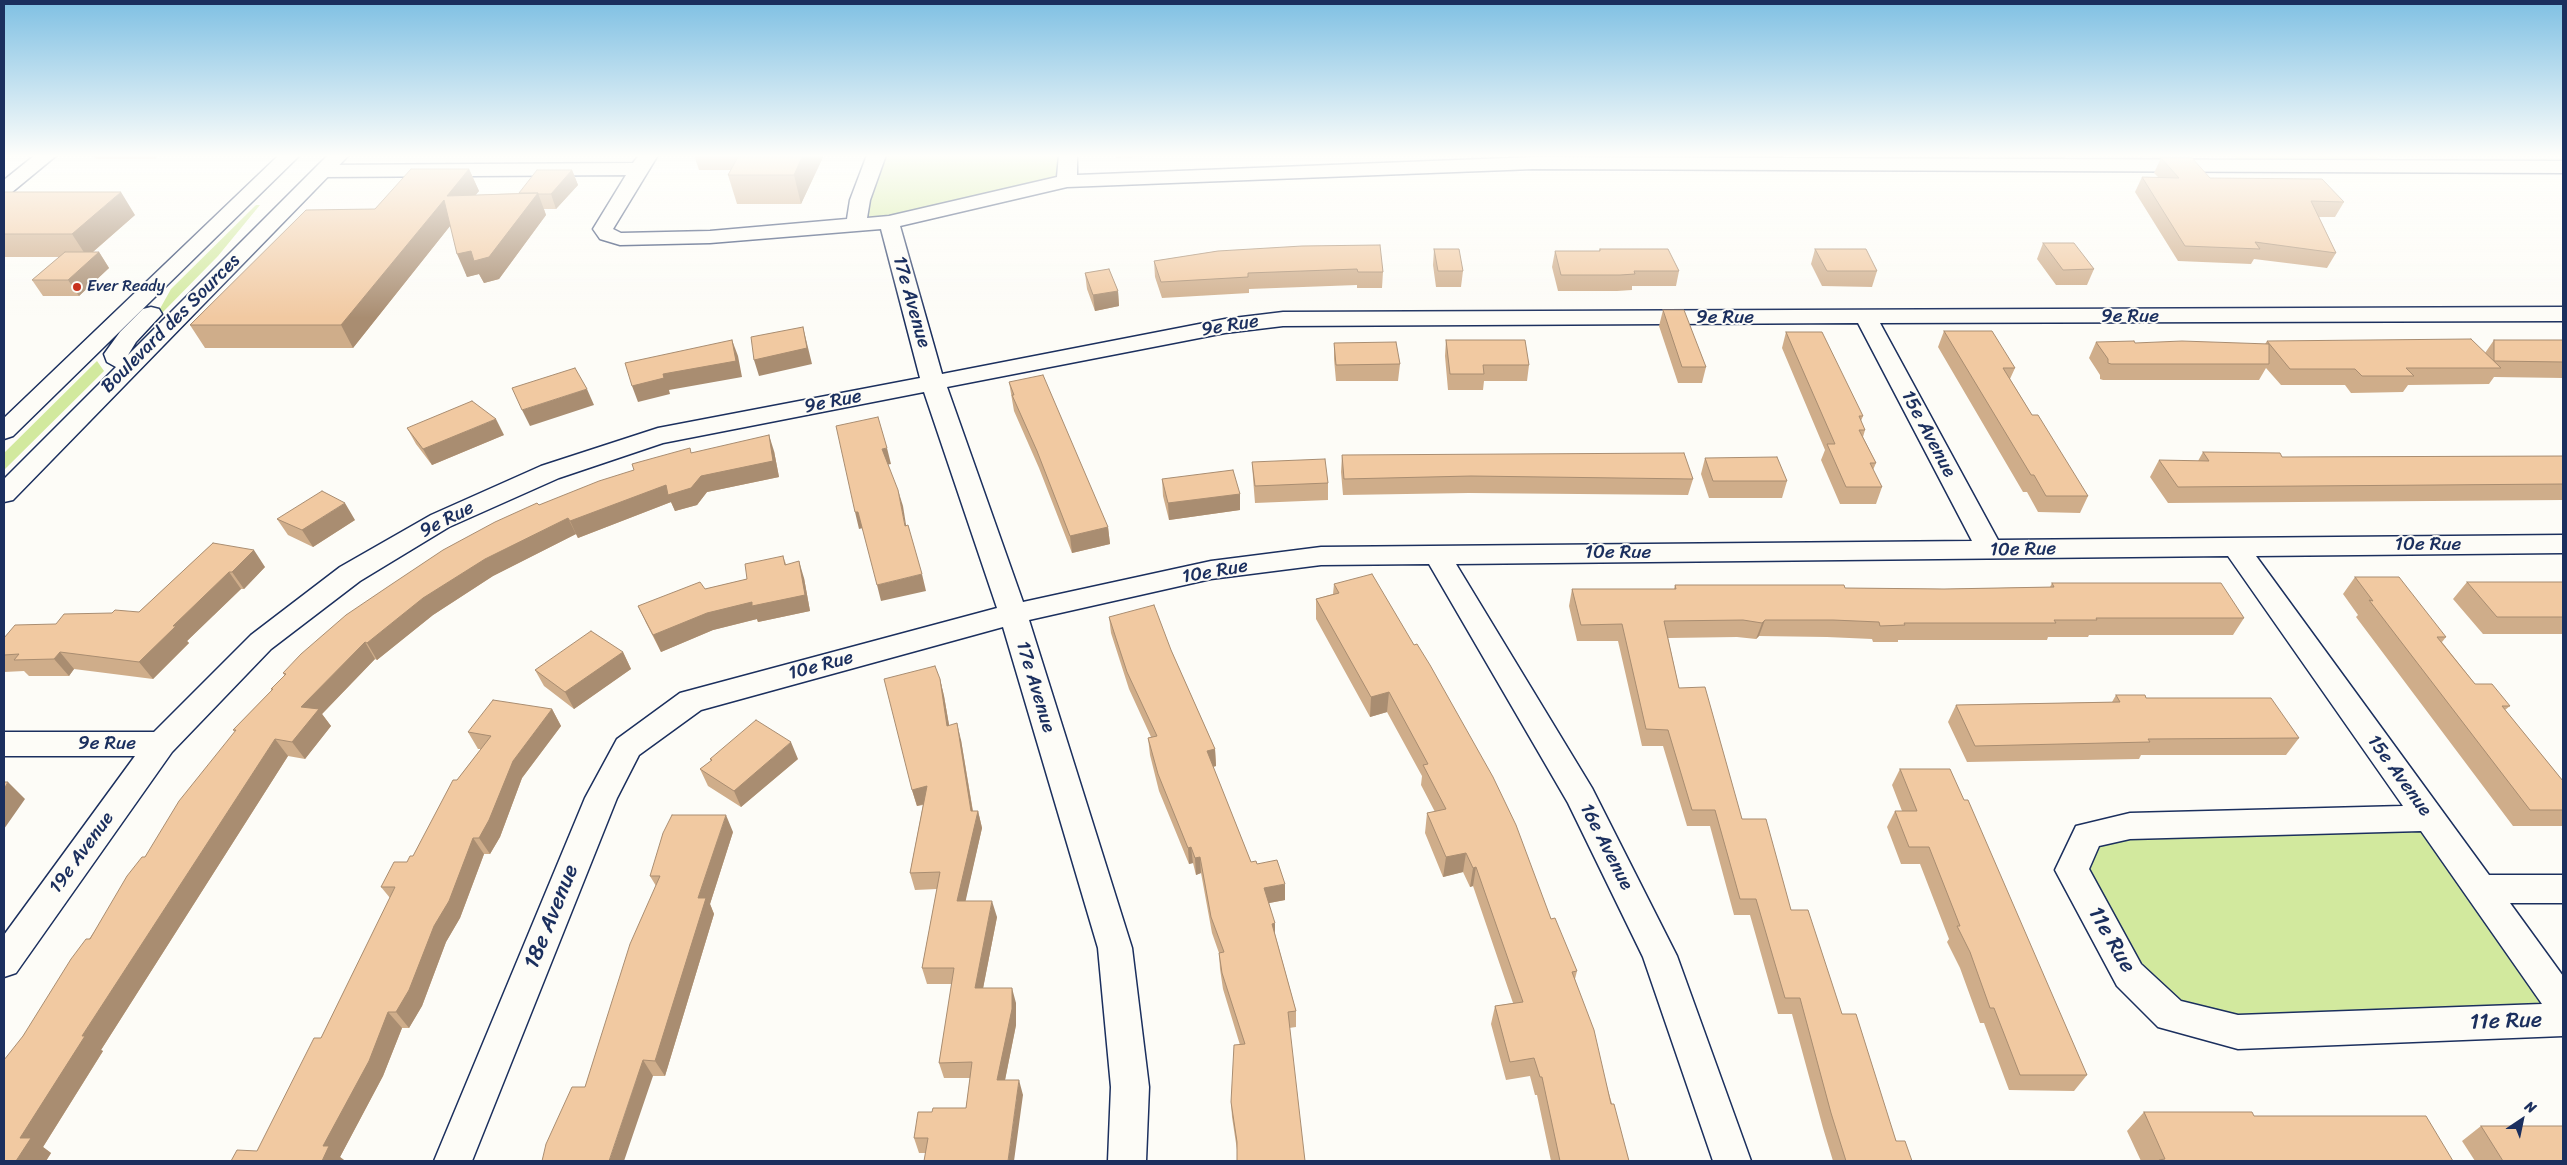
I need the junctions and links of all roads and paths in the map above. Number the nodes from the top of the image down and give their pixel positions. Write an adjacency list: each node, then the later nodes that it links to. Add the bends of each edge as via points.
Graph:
1 (233, 209): 8 (street, Boulevard des Sources)
2 (286, 209): 11 (street, Boulevard des Sources)
3 (614, 209): 7 (street, via 602,229 607,235 620,239 710,237)
4 (859, 209): 7 (street)
5 (944, 209): 6 (street)
6 (889, 222): 7 (street); 12 (street, 17e Avenue)
7 (856, 226)
8 (153, 286): 11 (street, via 156,300 153,310 115,354 123,362); 13 (street, Boulevard des Sources)
9 (2563, 314): 10 (street, 9e Rue)
10 (1866, 318): 12 (street, 9e Rue, via 1283,319 1225,326); 17 (street, 15e Avenue)
11 (132, 363): 14 (street, Boulevard des Sources)
12 (933, 382): 19 (street, 17e Avenue); 22 (street, 9e Rue, via 658,436 550,472 440,521 350,574 261,642)
13 (4, 431)
14 (4, 494)
15 (2563, 544): 16 (street, 10e Rue)
16 (2235, 546): 17 (street, 10e Rue); 23 (street, 15e Avenue)
17 (1990, 550): 18 (street, 10e Rue)
18 (1437, 554): 19 (street, 10e Rue, via 1321,556 1211,570); 31 (street, 16e Avenue, via 1581,798 1660,956)
19 (1013, 614): 20 (street, 10e Rue); 30 (street, 17e Avenue, via 1115,948 1130,1087)
20 (691, 701): 29 (street, 18e Avenue, via 628,747 605,790)
21 (4, 744): 22 (street, 9e Rue)
22 (160, 744): 26 (street, 19e Avenue)
23 (2430, 818): 24 (street, 15e Avenue); 28 (street, 11e Rue, via 2130,826 2086,835 2072,870 2129,975 2171,1016 2238,1032)
24 (2480, 889): 25 (street); 27 (street, 15e Avenue)
25 (2563, 889)
26 (4, 962)
27 (2563, 1005)
28 (2563, 1020)
29 (452, 1161)
30 (1127, 1161)
31 (1732, 1161)

